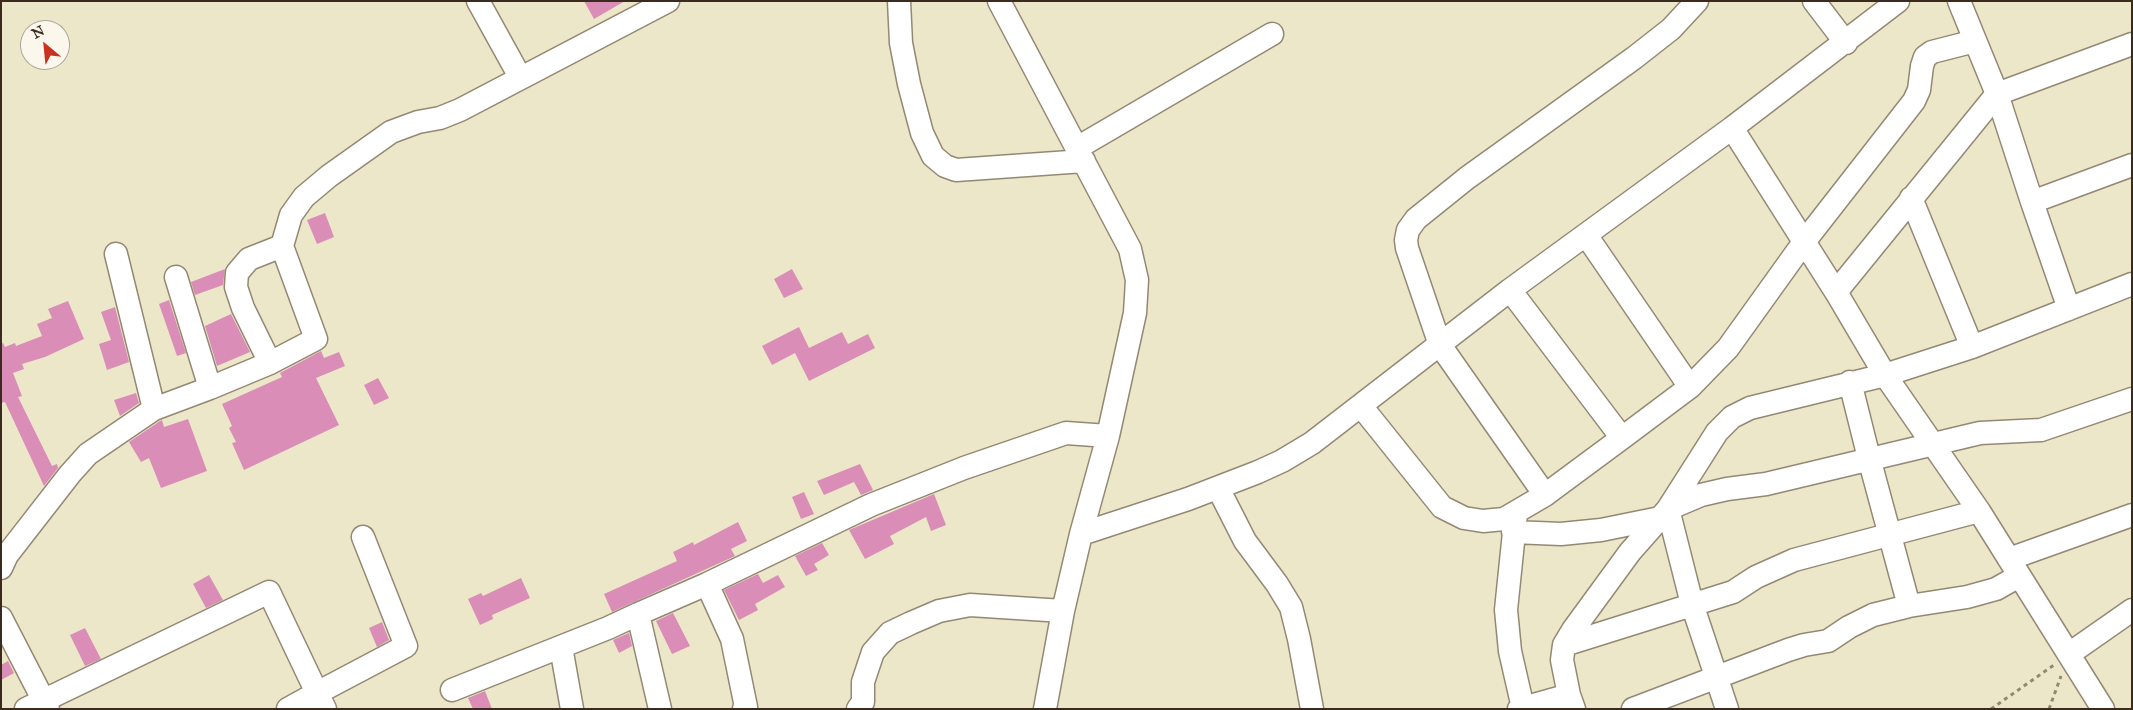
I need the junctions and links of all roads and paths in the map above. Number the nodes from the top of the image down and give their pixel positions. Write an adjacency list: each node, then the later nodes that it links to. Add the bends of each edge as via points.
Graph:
1 (478, 1): 13 (street)
2 (899, 1): 16 (street, via 901,43 922,133 934,156 945,166 956,170)
3 (999, 1): 16 (street)
4 (1697, 1): 29 (street, via 1670,29 1641,52 1466,178 1416,218 1408,230 1407,248)
5 (1814, 1): 11 (street)
6 (1898, 1): 11 (street)
7 (1959, 1): 10 (street)
8 (655, 4): 13 (street)
9 (1272, 34): 16 (street)
10 (1975, 41): 14 (street); 21 (street, via 1932,52 1925,57 1914,101)
11 (1846, 43): 15 (street)
12 (2132, 44): 14 (street)
13 (520, 77): 22 (street, via 460,110 391,132 365,149 304,196 291,215)
14 (1997, 94): 18 (street); 19 (street)
15 (1732, 128): 20 (street); 21 (street)
16 (1080, 154): 39 (street, via 1130,249 1137,280 1135,313)
17 (2132, 165): 19 (street)
18 (1911, 198): 27 (street); 30 (street)
19 (2032, 202): 28 (street)
20 (1586, 234): 26 (street); 34 (street)
21 (1804, 242): 27 (street); 34 (street, via 1728,348)
22 (282, 246): 31 (street, via 316,339); 31 (street, via 249,259 238,272 236,287)
23 (116, 254): 38 (street)
24 (176, 277): 35 (street)
25 (2132, 284): 28 (street)
26 (1510, 290): 29 (street); 40 (street)
27 (1836, 292): 32 (street)
28 (2069, 309): 30 (street)
29 (1440, 345): 37 (street); 44 (street)
30 (1972, 347): 32 (street)
31 (270, 363): 35 (street)
32 (1885, 375): 33 (street); 41 (street)
33 (1850, 382): 42 (street); 46 (street, via 1750,408 1732,417 1717,432)
34 (1690, 387): 40 (street)
35 (210, 388): 38 (street)
36 (2132, 399): 41 (street, via 2041,430 1980,433)
37 (1361, 406): 43 (street, via 1282,461); 48 (street, via 1442,507 1464,518)
38 (154, 409): 52 (street, via 88,454 7,555)
39 (1108, 436): 49 (street); 54 (street, via 1066,433 964,468 871,505)
40 (1622, 438): 44 (street)
41 (1932, 444): 42 (street); 45 (street)
42 (1869, 458): 46 (street, via 1766,484 1701,495); 50 (street)
43 (1218, 488): 49 (street); 76 (street, via 1245,541 1291,607)
44 (1545, 495): 48 (street)
45 (1979, 511): 50 (street); 53 (street)
46 (1664, 514): 48 (street, via 1601,530 1561,534); 55 (street); 61 (street, via 1630,552)
47 (2132, 515): 53 (street)
48 (1514, 522): 70 (street, via 1506,610)
49 (1081, 534): 58 (street)
50 (1890, 536): 55 (street, via 1794,560 1756,576 1733,592); 56 (street)
51 (363, 537): 66 (street, via 406,646)
52 (1, 568)
53 (2014, 568): 56 (street, via 1996,589); 63 (street)
54 (706, 584): 59 (street); 74 (street, via 732,639)
55 (1692, 604): 61 (street); 64 (street)
56 (1909, 606): 64 (street, via 1863,619 1828,641 1804,645)
57 (2132, 610): 63 (street)
58 (1063, 611): 69 (street, via 970,605 939,611 911,622 890,633 873,652 862,682); 75 (street)
59 (638, 614): 62 (street); 73 (street)
60 (1, 618): 68 (street)
61 (1564, 645): 67 (street, via 1562,660)
62 (561, 647): 65 (street); 72 (street)
63 (2068, 654): 79 (path); 80 (path); 81 (street)
64 (1716, 678): 77 (street); 78 (street)
65 (452, 690)
66 (321, 701): 68 (street, via 269,592); 71 (street)
67 (1572, 702): 70 (street)
68 (39, 706)
69 (862, 706)
70 (1521, 708)
71 (288, 709)
72 (572, 709)
73 (660, 709)
74 (744, 709)
75 (1045, 709)
76 (1312, 709)
77 (1633, 709)
78 (1727, 709)
79 (1992, 709)
80 (2049, 709)
81 (2103, 709)

